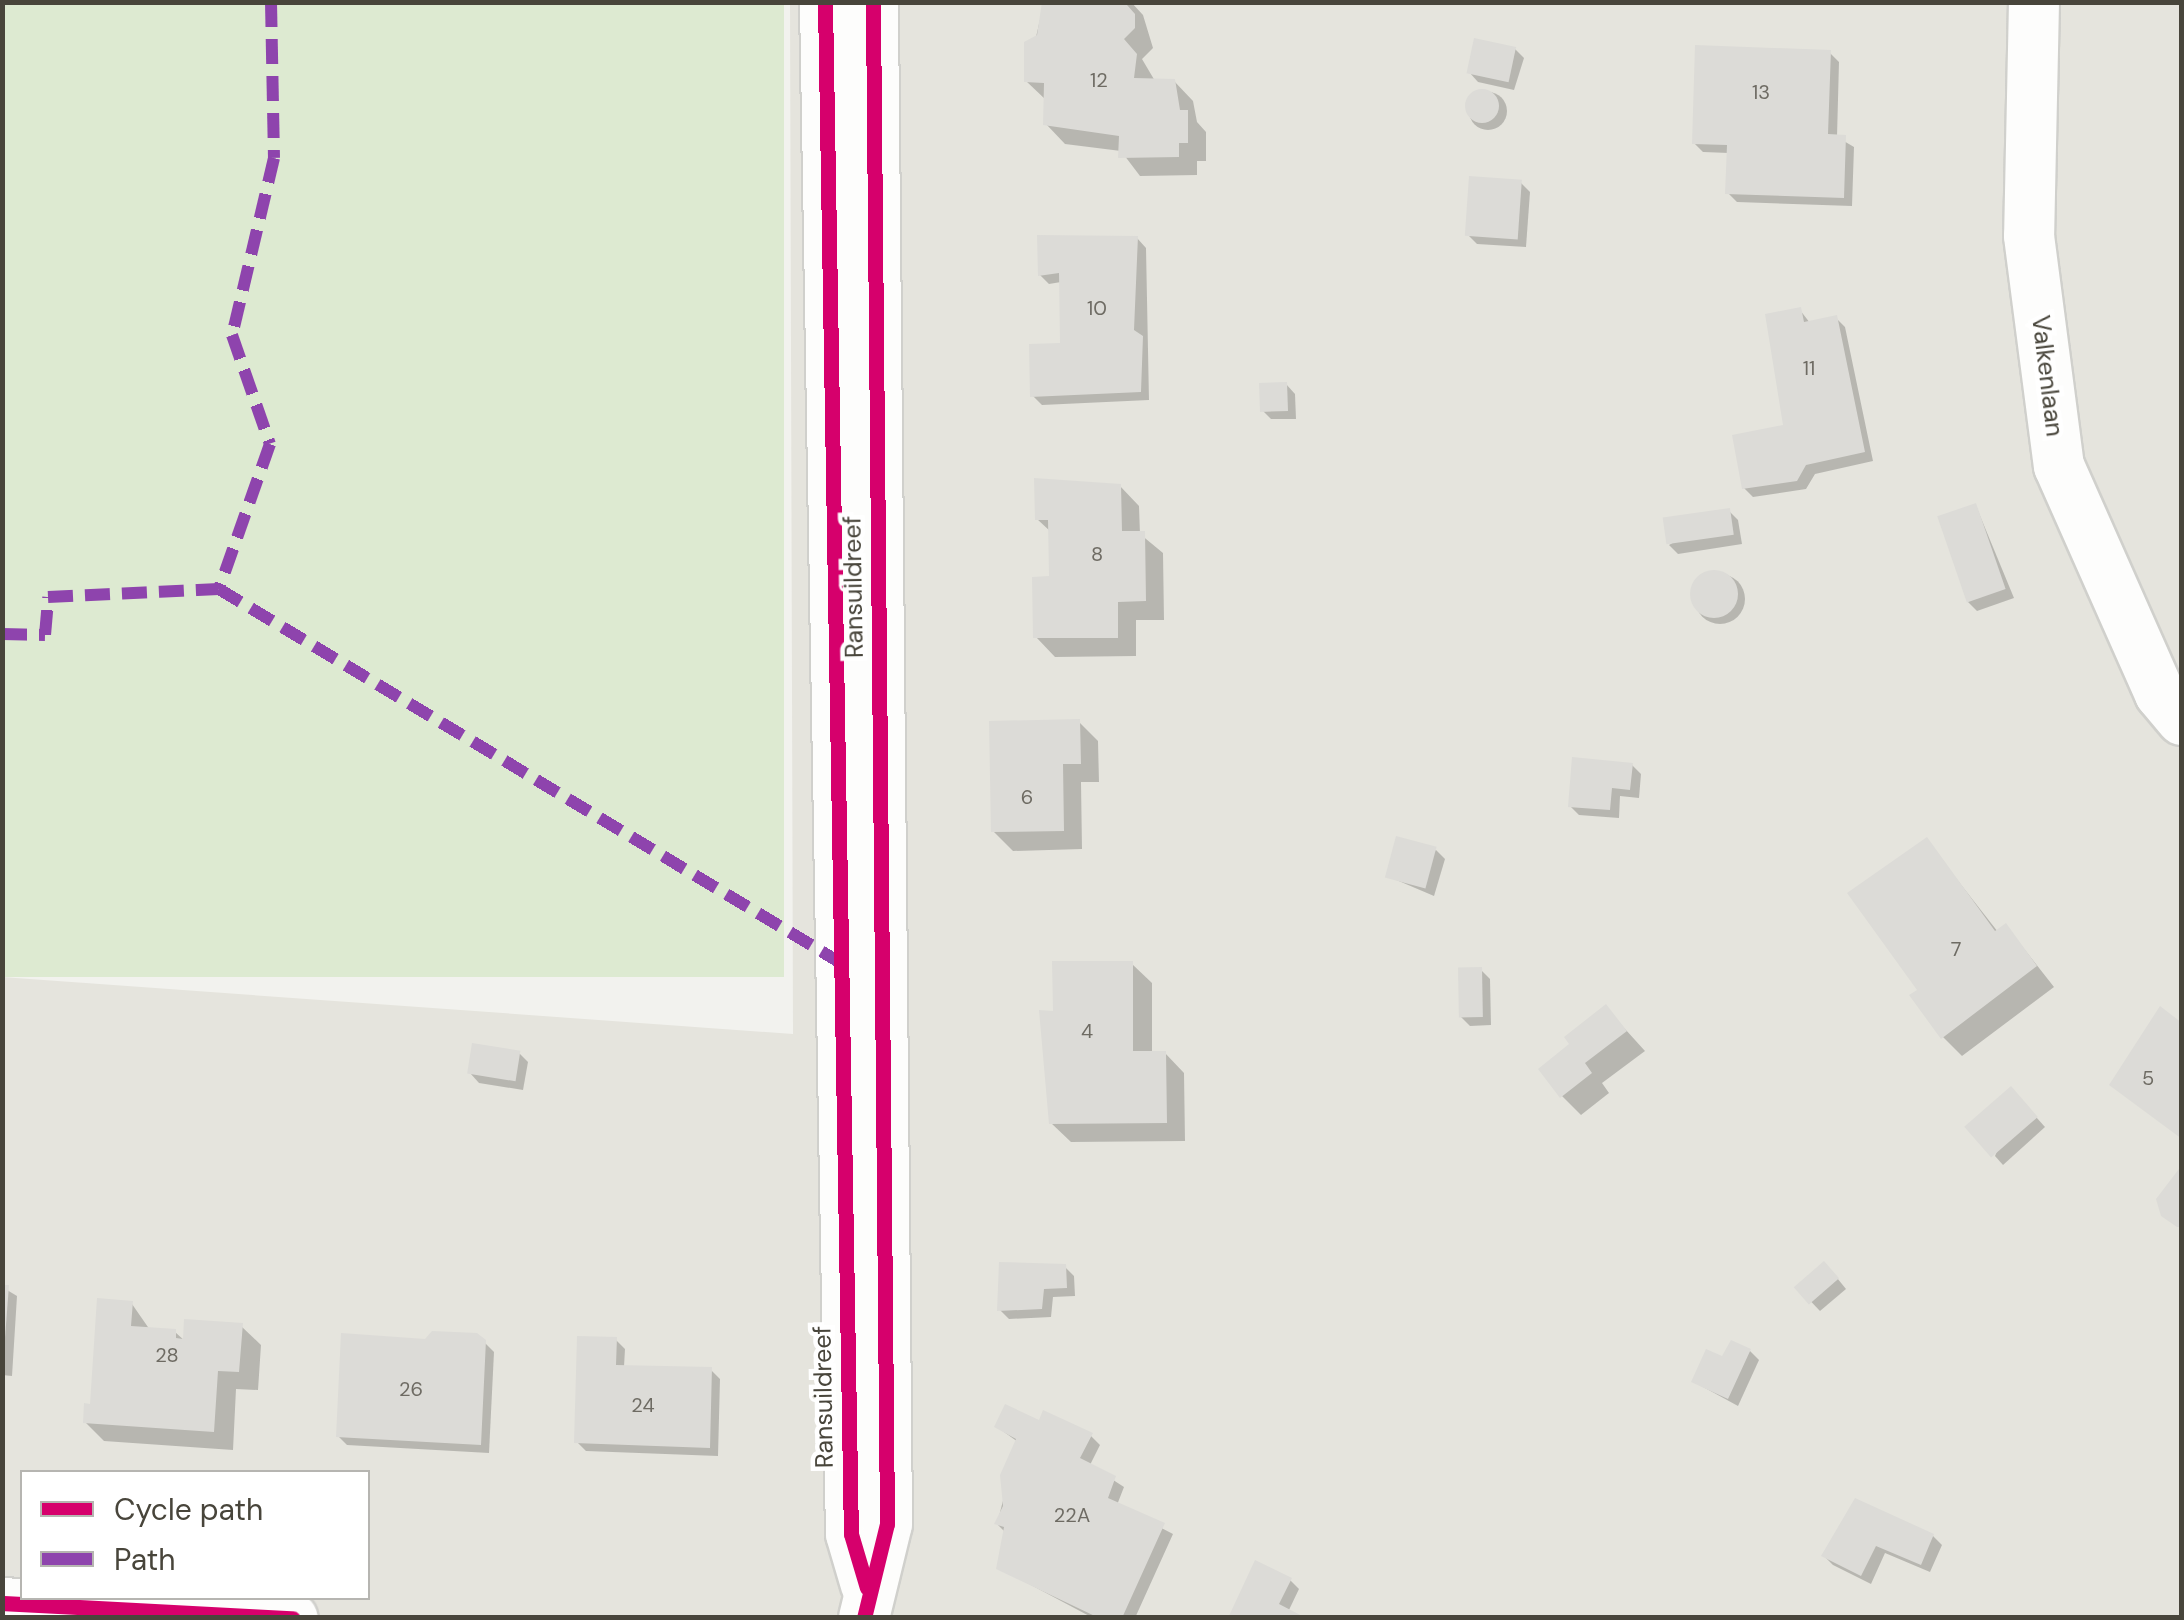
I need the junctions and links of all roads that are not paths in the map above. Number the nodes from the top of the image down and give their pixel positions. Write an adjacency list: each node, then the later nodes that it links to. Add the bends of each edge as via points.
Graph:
1 (824, 2): 6 (street, Ransuildreef, via 851,1534)
2 (874, 2): 6 (street, Ransuildreef, via 887,1524)
3 (2034, 2): 4 (street, Valkenlaan, via 2029,236 2059,466 2160,694)
4 (2182, 720)
5 (2, 1603): 7 (street)
6 (866, 1603)
7 (292, 1618)

